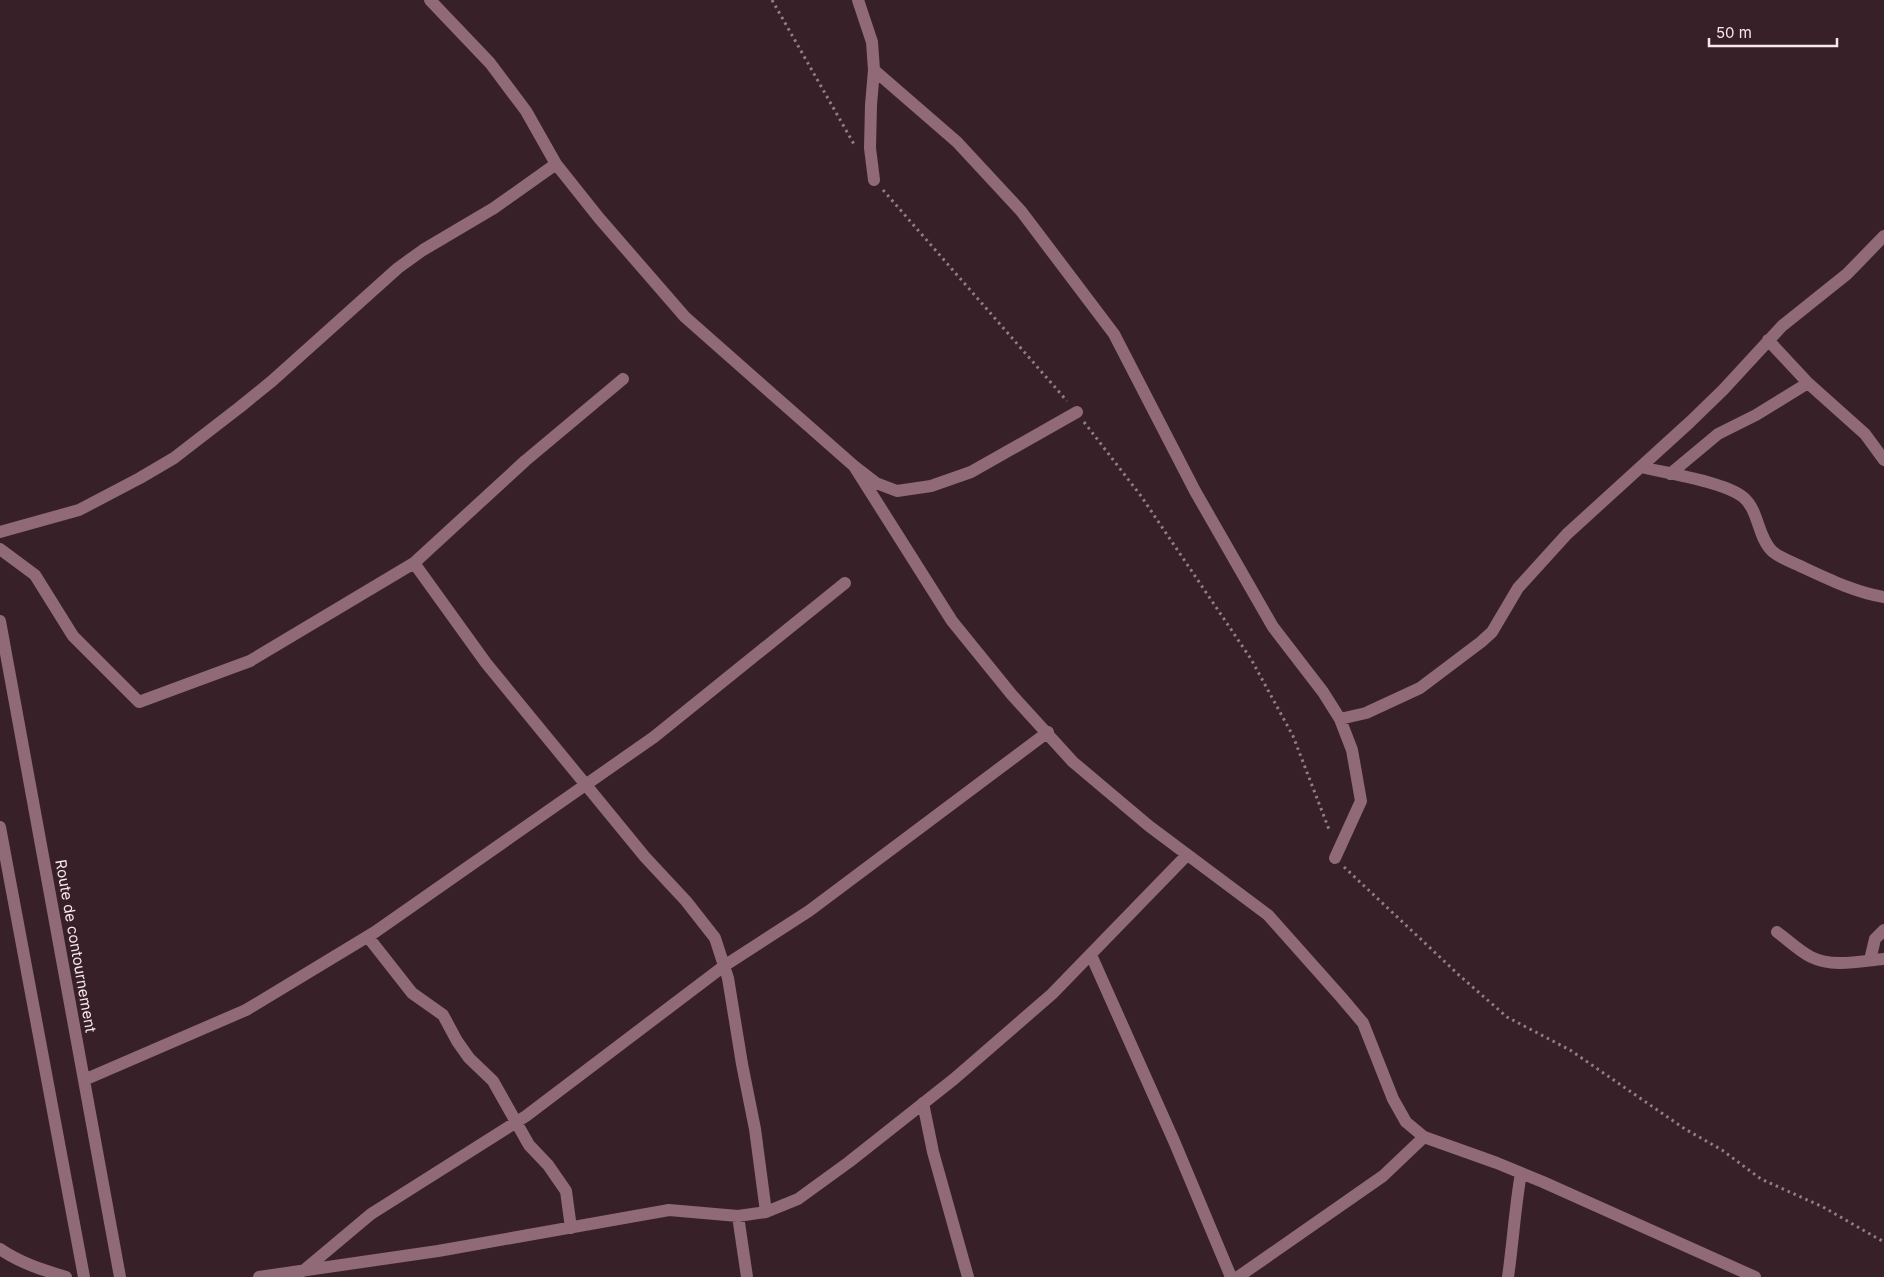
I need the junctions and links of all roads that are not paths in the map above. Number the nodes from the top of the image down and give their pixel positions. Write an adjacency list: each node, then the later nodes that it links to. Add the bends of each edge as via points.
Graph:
1 (430, 0): 4 (street, via 490,63 526,112)
2 (858, 0): 3 (street, via 872,42)
3 (874, 70): 5 (street, via 870,148); 21 (street, via 957,142 1021,211 1114,334 1195,491 1273,627)
4 (556, 164): 12 (street, via 684,317); 15 (street, via 494,208 398,268 259,391 174,458 79,510)
5 (874, 180)
6 (1884, 236): 7 (street, via 1847,274)
7 (1768, 340): 9 (street); 13 (street, via 1723,390)
8 (623, 379): 17 (street, via 525,460)
9 (1808, 383): 11 (street, via 1865,434); 14 (street, via 1718,434)
10 (1077, 412): 12 (street, via 971,472 931,486 897,491 876,483)
11 (1884, 460)
12 (854, 466): 22 (street, via 952,621 1012,695)
13 (1641, 467): 14 (street); 21 (street, via 1567,534 1518,588 1492,632 1481,642 1420,688 1366,713)
14 (1670, 474): 19 (street, via 1728,489 1743,497 1752,506 1757,524 1772,551 1828,579)
15 (0, 532)
16 (0, 549): 17 (street, via 35,575 73,636 139,702 250,661)
17 (414, 563): 23 (street, via 486,663)
18 (845, 583): 23 (street, via 654,737)
19 (1884, 597)
20 (0, 621): 34 (street, Route de contournement)
21 (1340, 719): 26 (street, via 1352,750 1361,801)
22 (1048, 732): 25 (street, via 1073,762); 33 (street, via 809,910)
23 (586, 785): 29 (street); 33 (street, via 715,938)
24 (0, 827): 45 (street)
25 (1187, 855): 30 (street); 37 (street, via 1268,916 1363,1023 1393,1099 1406,1122)
26 (1335, 858)
27 (1884, 930): 32 (street, via 1875,939)
28 (1777, 932): 32 (street, via 1811,957 1846,963)
29 (368, 937): 34 (street, via 246,1010); 36 (street, via 412,993 443,1016 469,1058 492,1081)
30 (1091, 954): 35 (street, via 1052,994); 50 (street)
31 (1884, 959): 32 (street)
32 (1870, 960)
33 (724, 966): 36 (street); 39 (street, via 756,1129)
34 (84, 1080): 46 (street, Route de contournement)
35 (923, 1103): 39 (street, via 798,1199); 49 (street, via 935,1160)
36 (516, 1122): 41 (street, via 529,1145 566,1191); 43 (street, via 371,1214)
37 (1424, 1137): 38 (street); 51 (street, via 1383,1176)
38 (1520, 1173): 52 (street); 53 (street)
39 (766, 1212): 40 (street)
40 (738, 1216): 41 (street, via 669,1210); 48 (street)
41 (572, 1228): 43 (street)
42 (0, 1249): 44 (street, via 12,1258)
43 (304, 1271): 47 (street)
44 (66, 1277)
45 (84, 1277)
46 (120, 1277)
47 (259, 1277)
48 (747, 1277)
49 (968, 1277)
50 (1232, 1277)
51 (1238, 1277)
52 (1508, 1277)
53 (1755, 1277)

